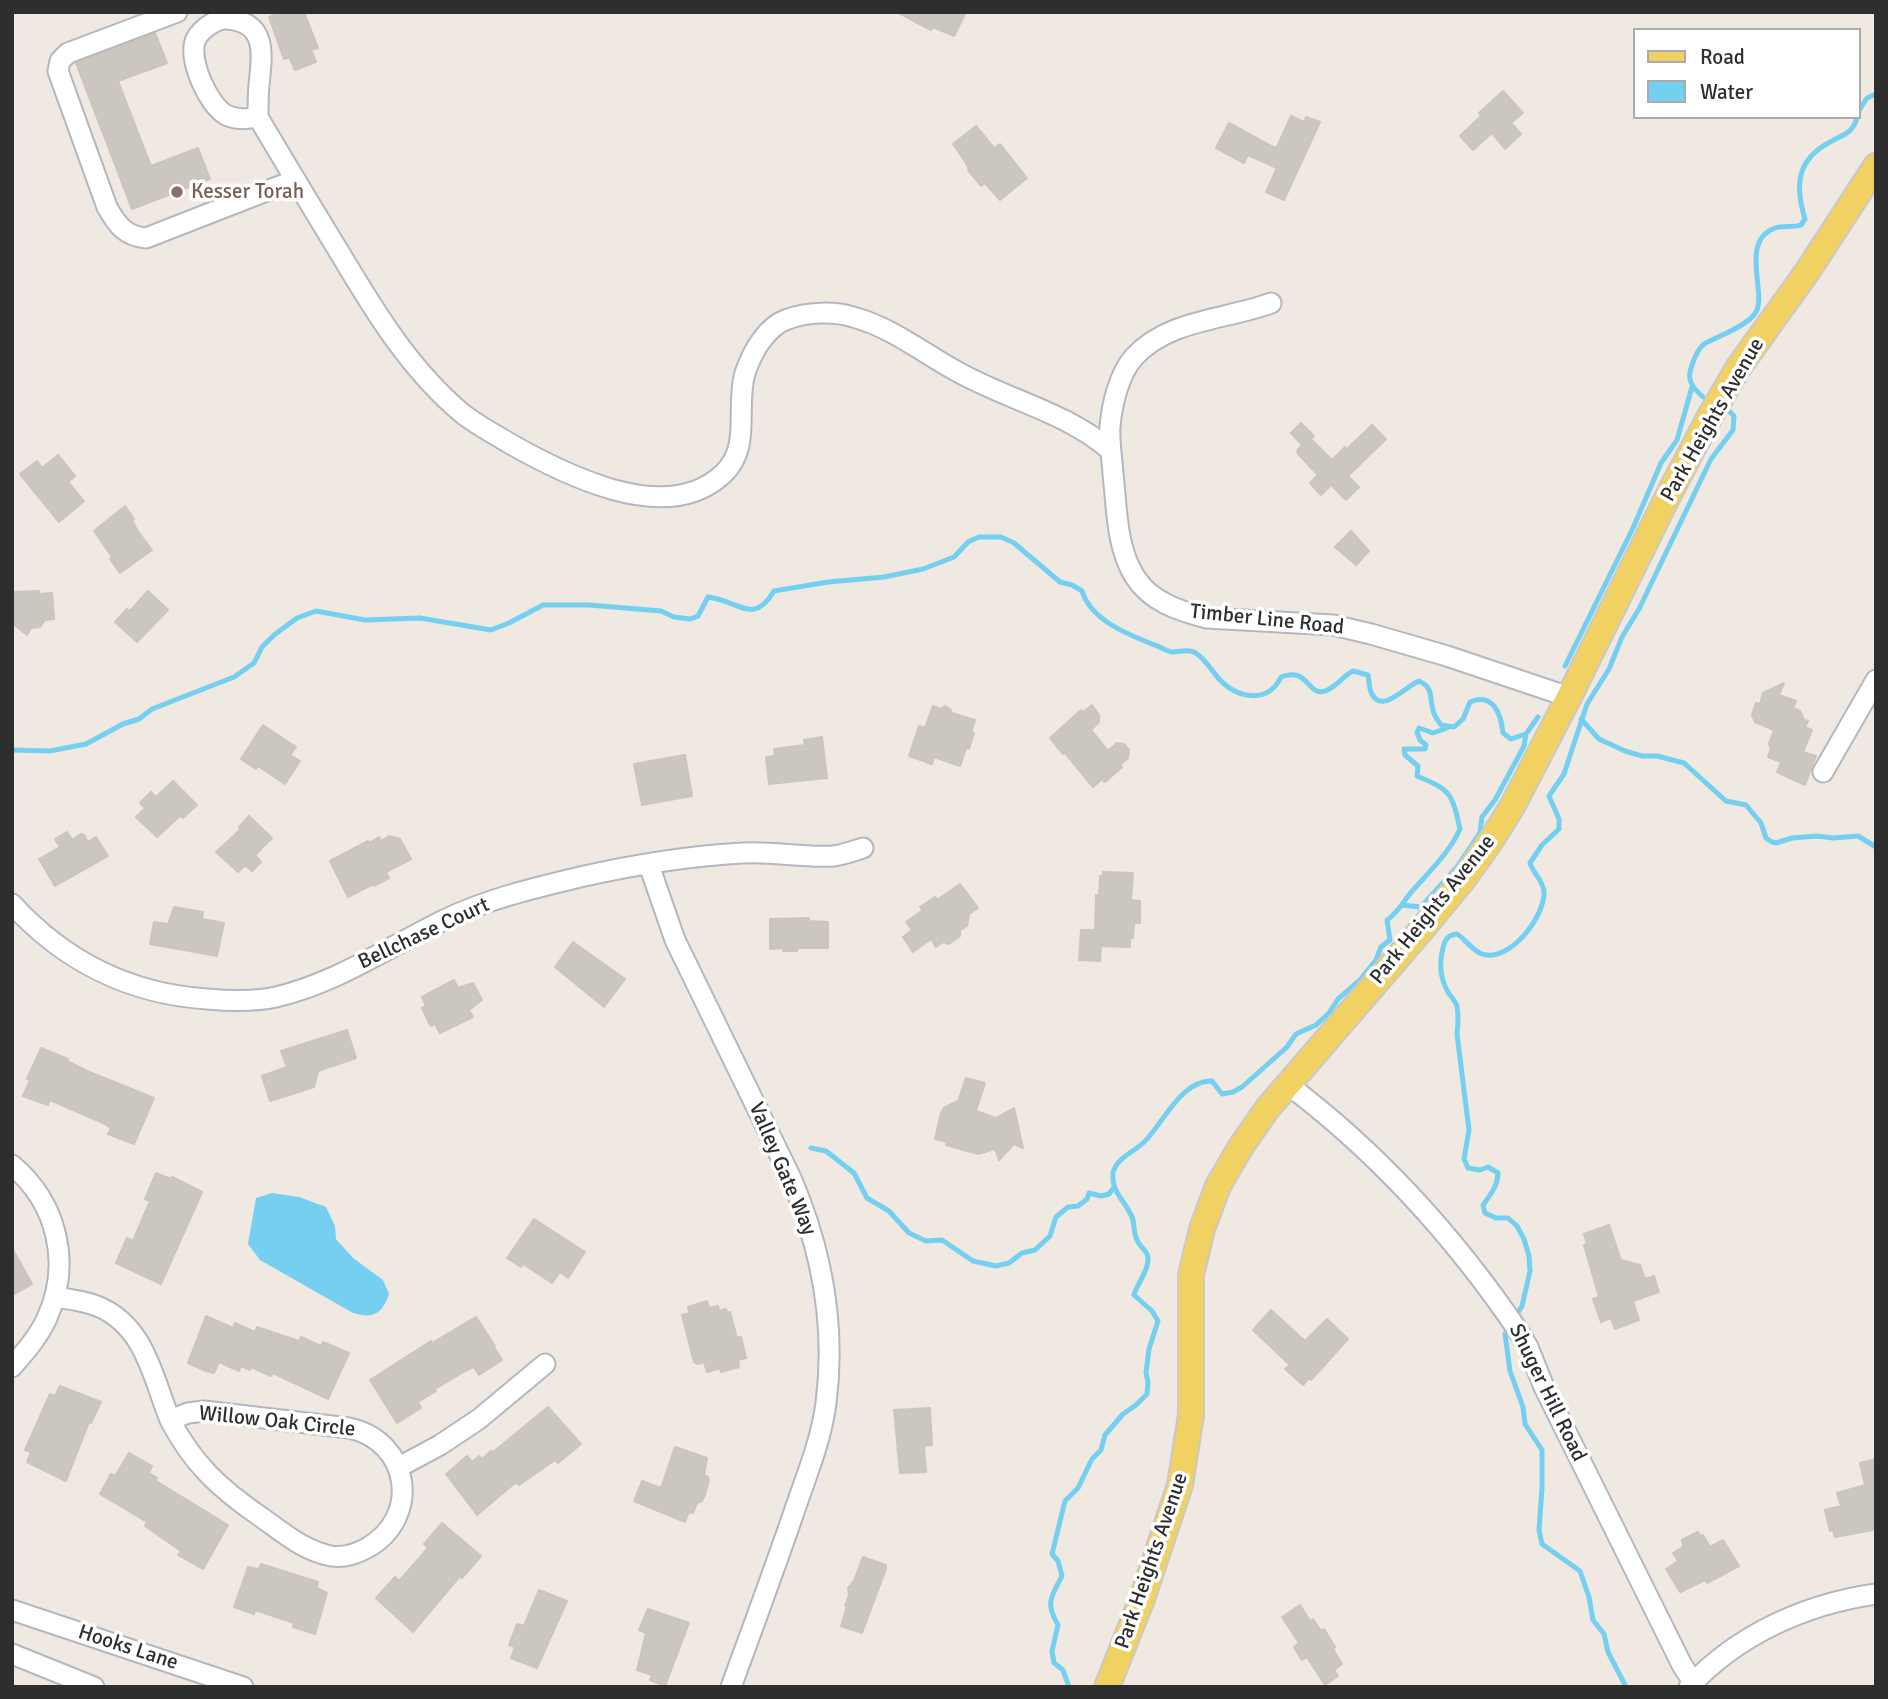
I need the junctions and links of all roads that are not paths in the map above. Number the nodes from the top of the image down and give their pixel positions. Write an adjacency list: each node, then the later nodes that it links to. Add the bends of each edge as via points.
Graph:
1 (177, 12): 5 (street, via 68,53 60,61 62,84 118,227 131,237 146,238)
2 (221, 15): 3 (street, via 252,28 261,42); 3 (street, via 195,40 197,70 215,107 241,120)
3 (257, 117): 5 (street)
4 (1876, 166): 9 (main road, Park Heights Avenue, via 1710,416)
5 (295, 180): 7 (street, via 381,321 429,382 464,415 582,481 635,496 664,498 694,492 721,476 736,459 744,375 755,349 770,329 788,318 820,313 851,316 889,331 960,373 1068,420)
6 (1271, 303): 7 (street, Timber Line Road, via 1167,332 1148,344 1122,379 1113,406)
7 (1111, 450): 9 (street, Timber Line Road, via 1124,555 1136,578 1168,606 1207,618 1333,625 1447,656)
8 (1876, 680): 10 (street)
9 (1569, 697): 14 (main road, Park Heights Avenue, via 1513,805 1465,877)
10 (1823, 772)
11 (863, 848): 12 (street, Bellchase Court, via 834,856 743,853)
12 (649, 865): 13 (street, Bellchase Court, via 493,900 445,919 328,980 273,998 249,1000 184,998 121,982 65,951); 27 (street, Valley Gate Way, via 675,940 791,1178 821,1266 827,1304 829,1371 817,1447)
13 (12, 904)
14 (1287, 1084): 24 (street, Shuger Hill Road, via 1368,1151 1459,1249 1505,1311 1528,1347); 28 (main road, Park Heights Avenue, via 1240,1148 1202,1229 1191,1275 1191,1415 1186,1457 1164,1537)
15 (12, 1165): 16 (street, via 38,1191 55,1229 59,1251)
16 (55, 1297): 18 (street, via 37,1336); 19 (street, Willow Oak Circle, via 109,1311 134,1333)
17 (545, 1364): 20 (street, via 479,1419)
18 (12, 1367)
19 (170, 1420): 20 (street, Willow Oak Circle, via 204,1410 349,1428 374,1438); 20 (street, Willow Oak Circle, via 188,1453 230,1496 301,1545 335,1557 360,1551 389,1530 401,1505)
20 (400, 1467)
21 (1876, 1594): 24 (street, via 1832,1601 1772,1625)
22 (12, 1610): 26 (street, Hooks Lane)
23 (12, 1654): 25 (street)
24 (1691, 1684)
25 (94, 1687)
26 (243, 1687)
27 (731, 1687)
28 (1107, 1687)

